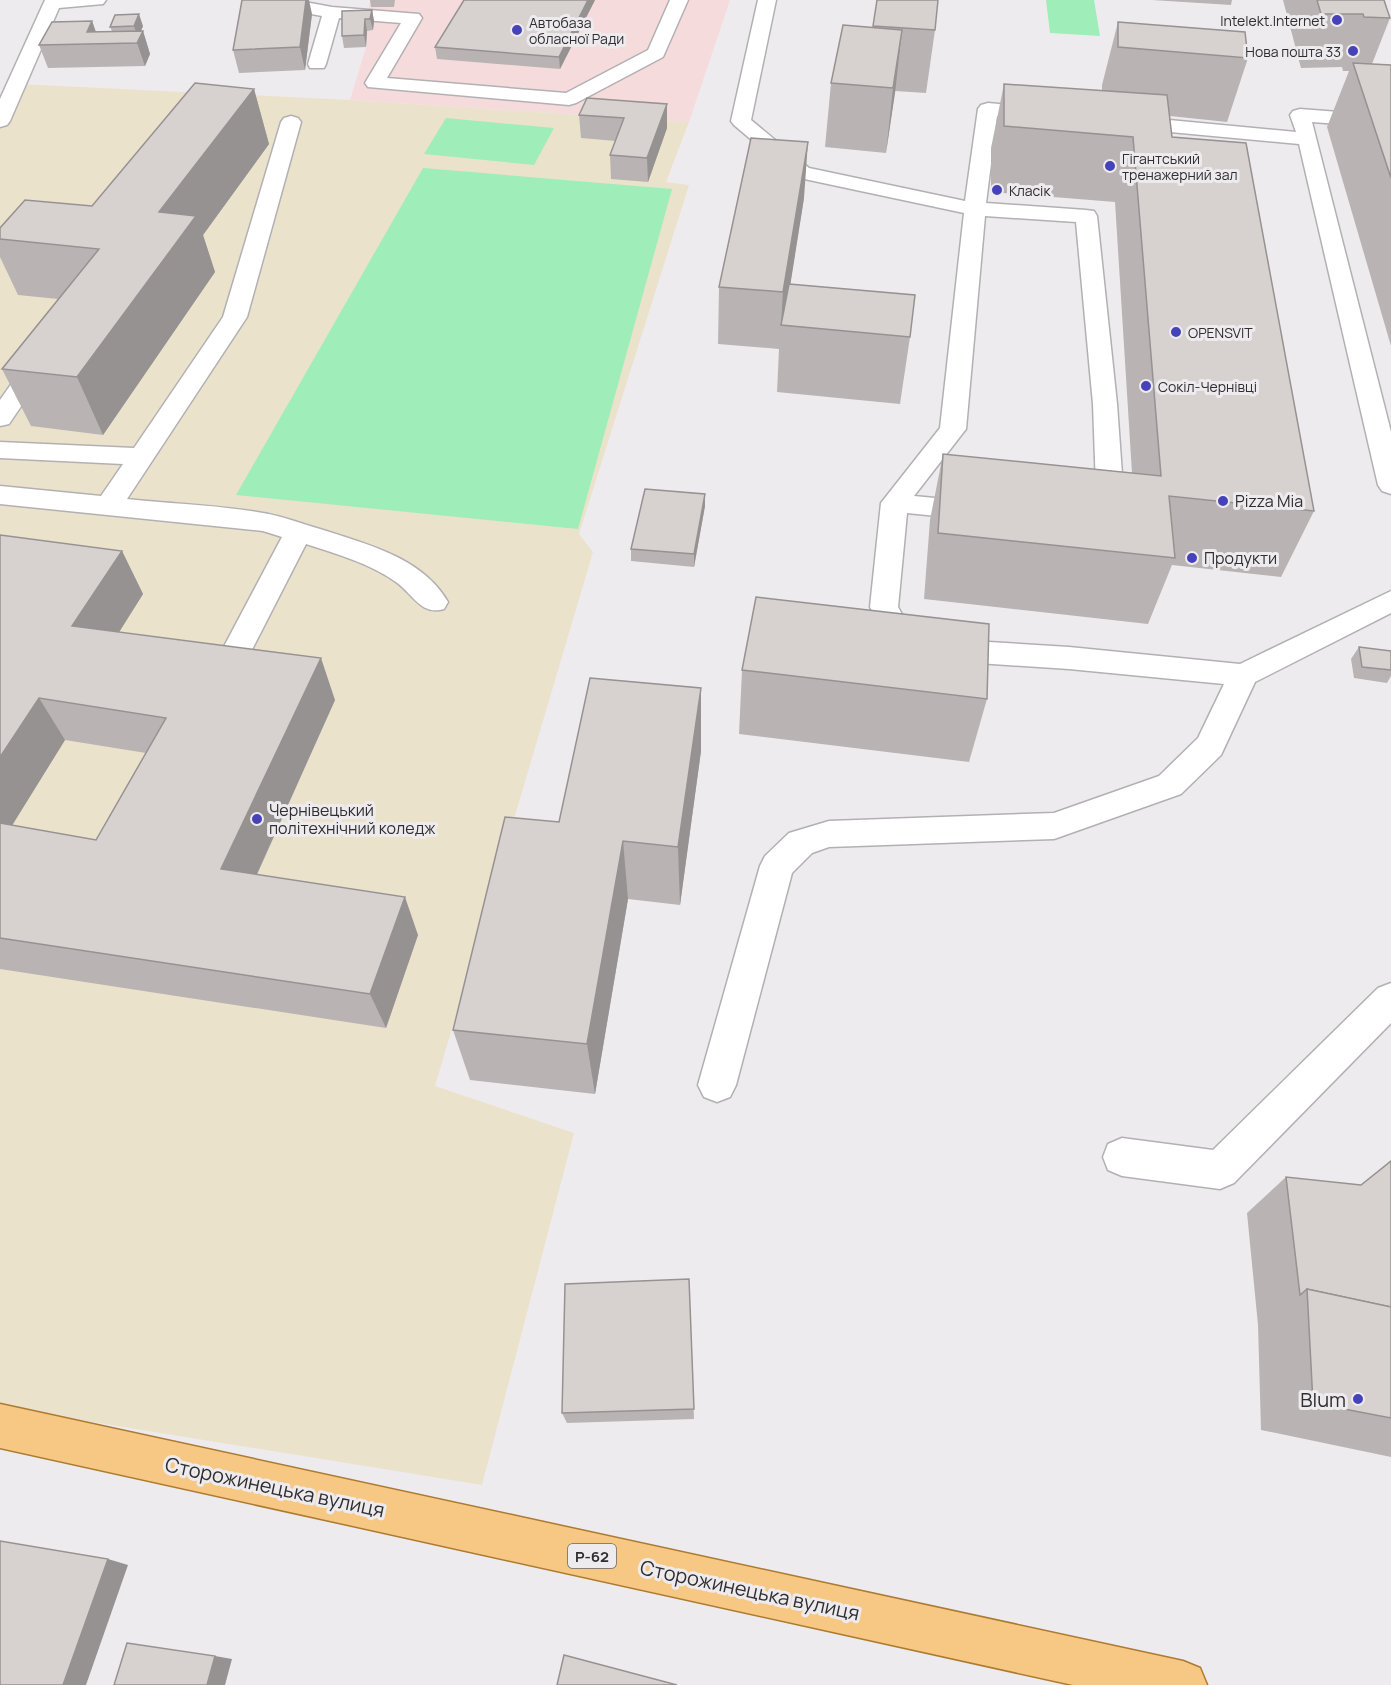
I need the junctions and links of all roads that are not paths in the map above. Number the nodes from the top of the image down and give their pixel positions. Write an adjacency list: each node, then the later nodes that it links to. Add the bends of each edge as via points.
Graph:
1 (97, 0): 6 (street)
2 (263, 0): 7 (street)
3 (424, 0): 8 (street)
4 (679, 0): 8 (street, via 656,53 569,99 375,83)
5 (767, 0): 16 (street, via 741,121 802,173)
6 (53, 2): 12 (street)
7 (332, 12): 8 (street); 9 (street)
8 (413, 18)
9 (317, 64)
10 (1059, 116): 16 (street, via 988,110)
11 (1106, 120): 15 (street)
12 (0, 121)
13 (291, 122): 20 (street, via 235,317)
14 (1391, 122): 15 (street, via 1300,115)
15 (1308, 139): 21 (street)
16 (975, 209): 23 (street, via 953,429); 26 (street, via 1086,216 1105,404 1112,525)
17 (51, 344): 18 (street)
18 (0, 418)
19 (0, 450): 20 (street)
20 (141, 457): 24 (street)
21 (1391, 484)
22 (0, 495): 24 (street)
23 (894, 503): 25 (street); 31 (street, via 884,607 895,627 933,649)
24 (109, 505): 27 (street, via 264,522)
25 (997, 513)
26 (1089, 522)
27 (298, 532): 29 (street, via 361,552 400,570 422,585); 30 (street)
28 (1391, 601): 31 (street)
29 (434, 602)
30 (227, 669)
31 (1243, 675): 33 (street, via 1210,746 1170,785 1054,826 829,834 801,843 777,866)
32 (1391, 999): 34 (street, via 1220,1170)
33 (717, 1085)
34 (1122, 1157)
35 (0, 1426): 36 (main road, Сторожинецька вулиця / Р-62)
36 (1183, 1685)

